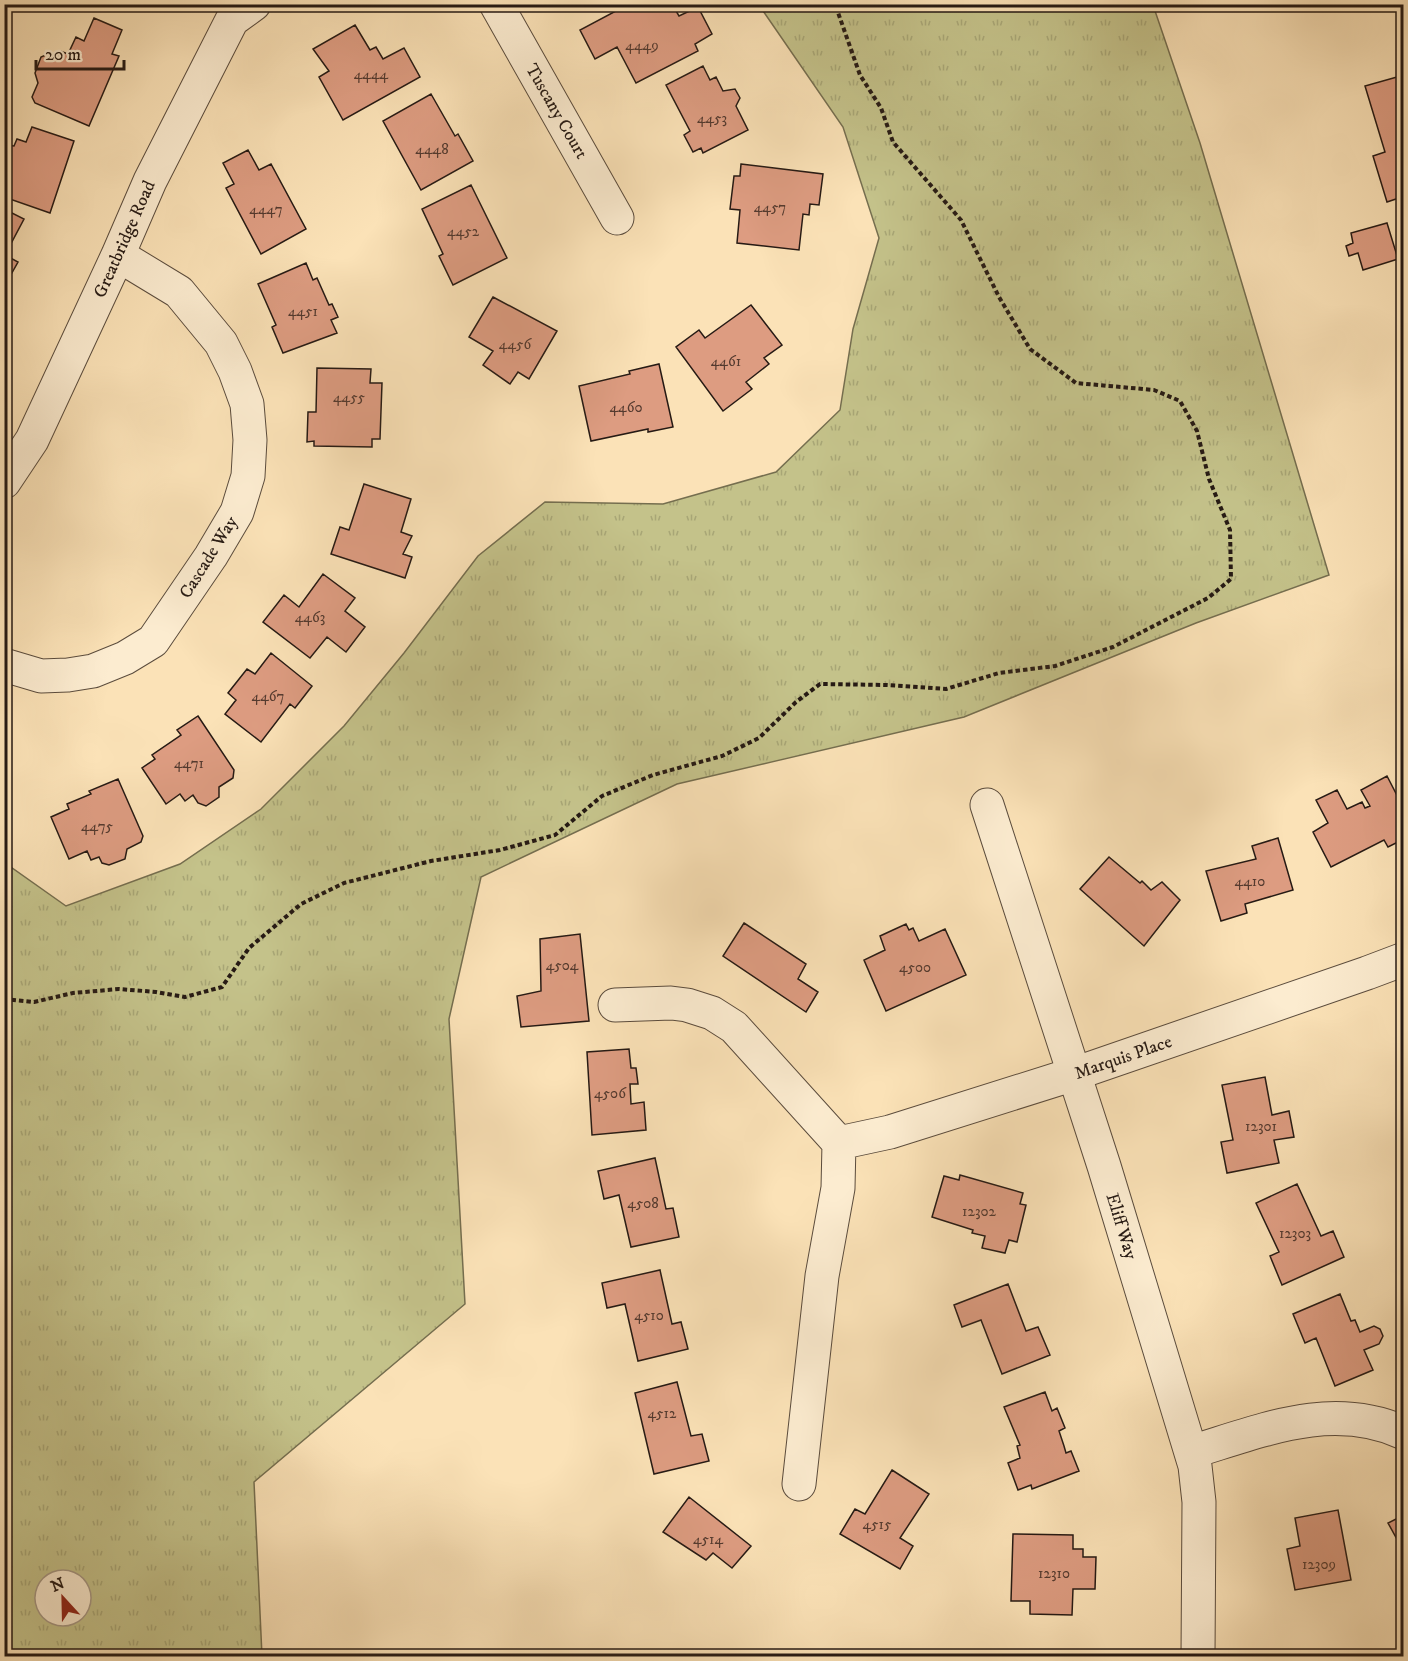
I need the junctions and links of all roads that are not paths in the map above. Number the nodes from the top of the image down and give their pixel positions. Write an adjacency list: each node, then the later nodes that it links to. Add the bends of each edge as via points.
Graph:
1 (254, 4): 4 (street, Greatbridge Road, via 232,20 150,182)
2 (496, 4): 3 (street, Tuscany Court)
3 (617, 218)
4 (118, 255): 5 (street, Greatbridge Road, via 32,440); 6 (street, Cascade Way, via 179,292 221,343 247,404 248,476 237,512 153,640 125,658 93,671 41,676)
5 (4, 482)
6 (4, 665)
7 (987, 805): 10 (street, Eliff Way)
8 (1404, 959): 10 (street, Marquis Place)
9 (615, 1005): 11 (street, via 687,1005 712,1013 734,1027)
10 (1074, 1074): 11 (street, Marquis Place, via 890,1132); 13 (street, Eliff Way)
11 (839, 1143): 14 (street, via 838,1188 822,1276)
12 (1404, 1433): 13 (street, via 1364,1421 1326,1418 1289,1423)
13 (1191, 1452): 15 (street, Eliff Way, via 1199,1502)
14 (799, 1484)
15 (1198, 1656)

